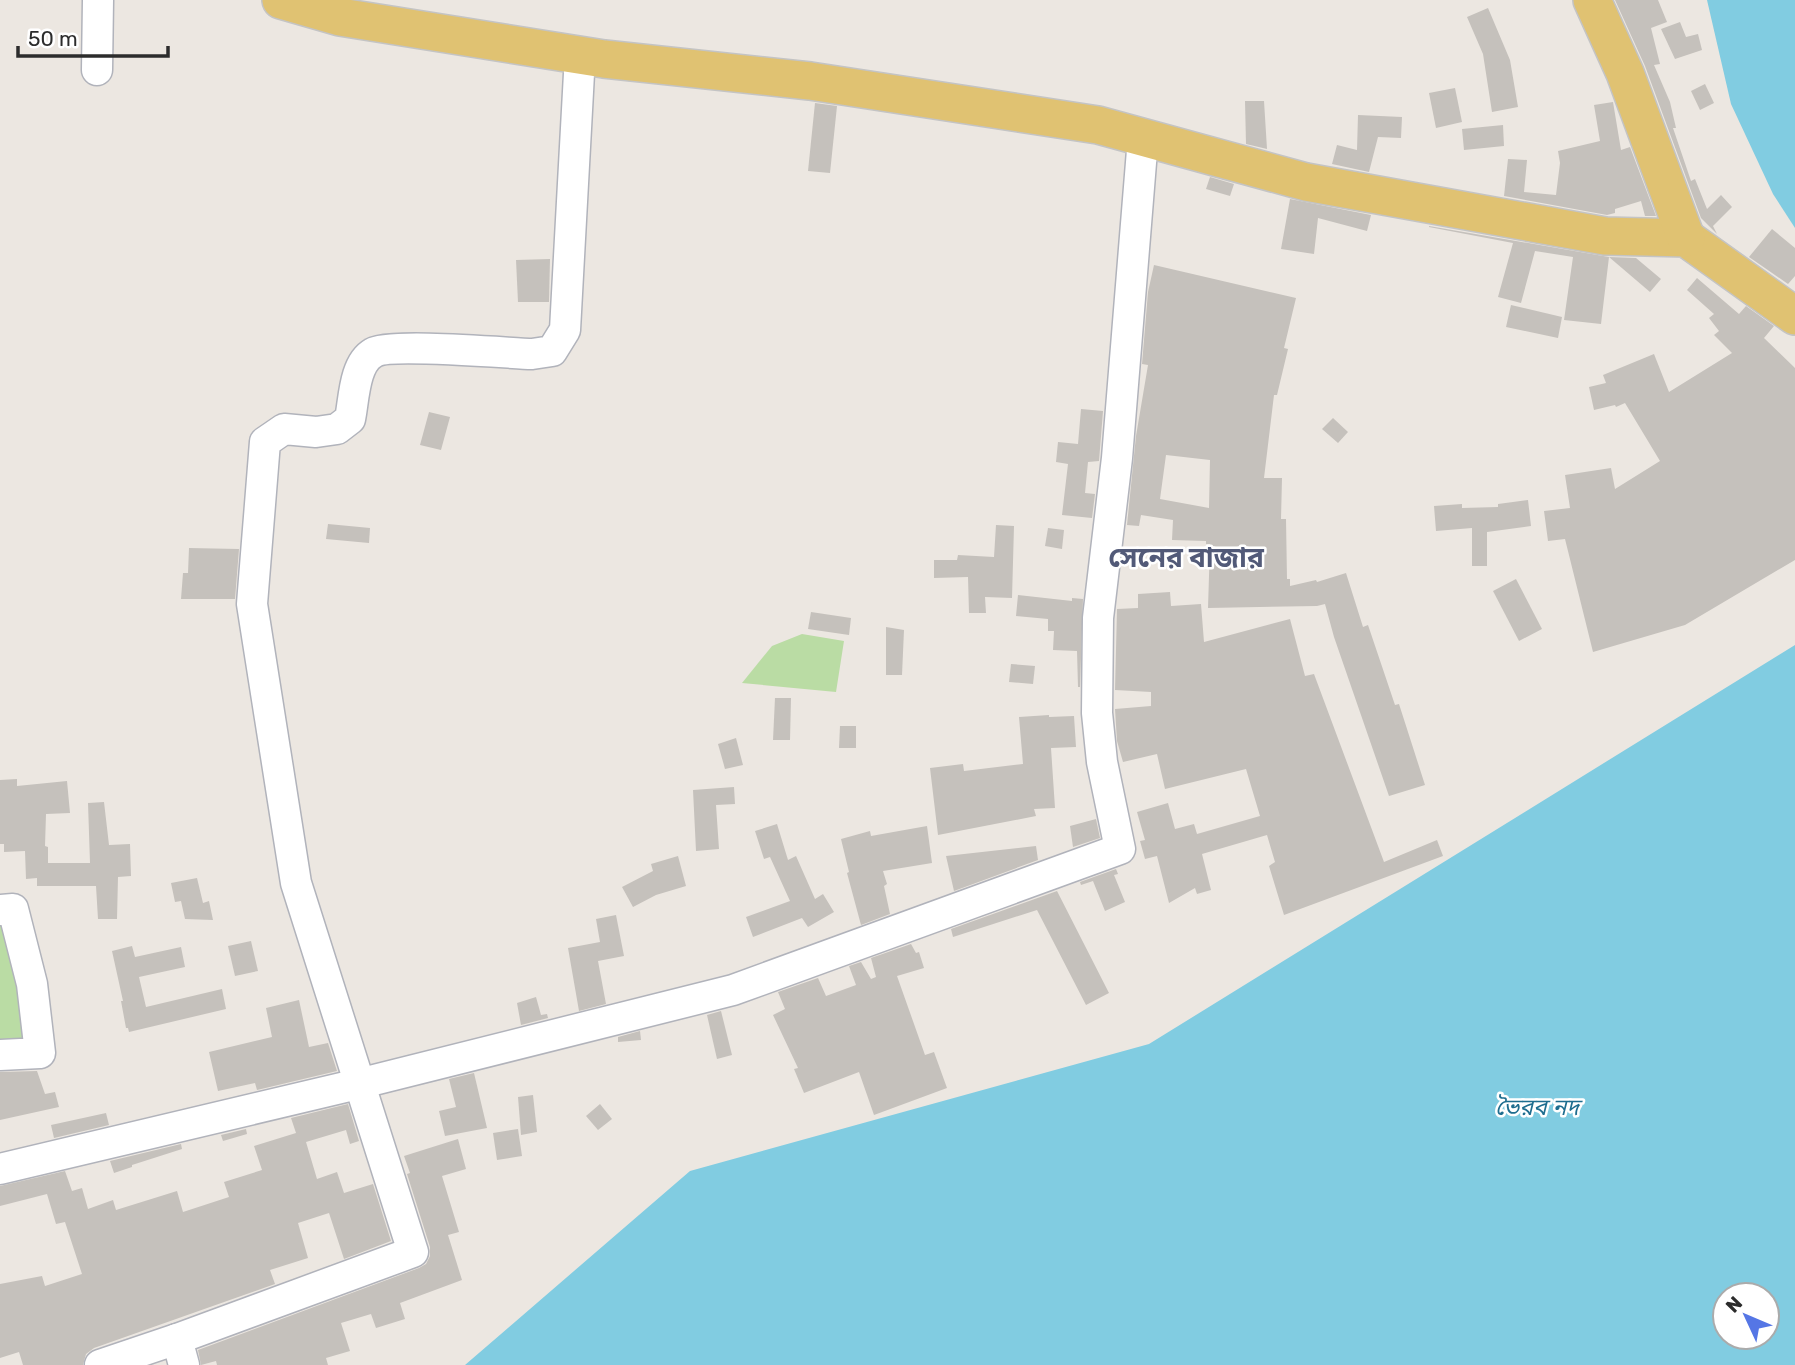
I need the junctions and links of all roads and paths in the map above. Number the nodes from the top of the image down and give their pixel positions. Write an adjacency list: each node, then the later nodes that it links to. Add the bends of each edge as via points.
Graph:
1 (98, 0): 5 (street)
2 (281, 0): 4 (main road, via 340,16)
3 (1592, 0): 7 (main road, via 1625,73)
4 (580, 55): 6 (main road, via 810,81 1098,125); 11 (street, via 565,330 552,351 397,348 373,352 361,366 350,419 337,429 284,429 265,442 252,604 296,883)
5 (97, 70)
6 (1143, 138): 7 (main road, via 1306,183 1605,236); 11 (street, via 1117,458 1098,618 1097,713 1120,849 733,990)
7 (1686, 238): 8 (main road)
8 (1795, 316)
9 (0, 910): 10 (street, via 13,909 32,984 40,1053)
10 (0, 1055)
11 (358, 1083): 12 (street); 13 (street, via 413,1252)
12 (0, 1169)
13 (180, 1352): 14 (street)
14 (100, 1365)

